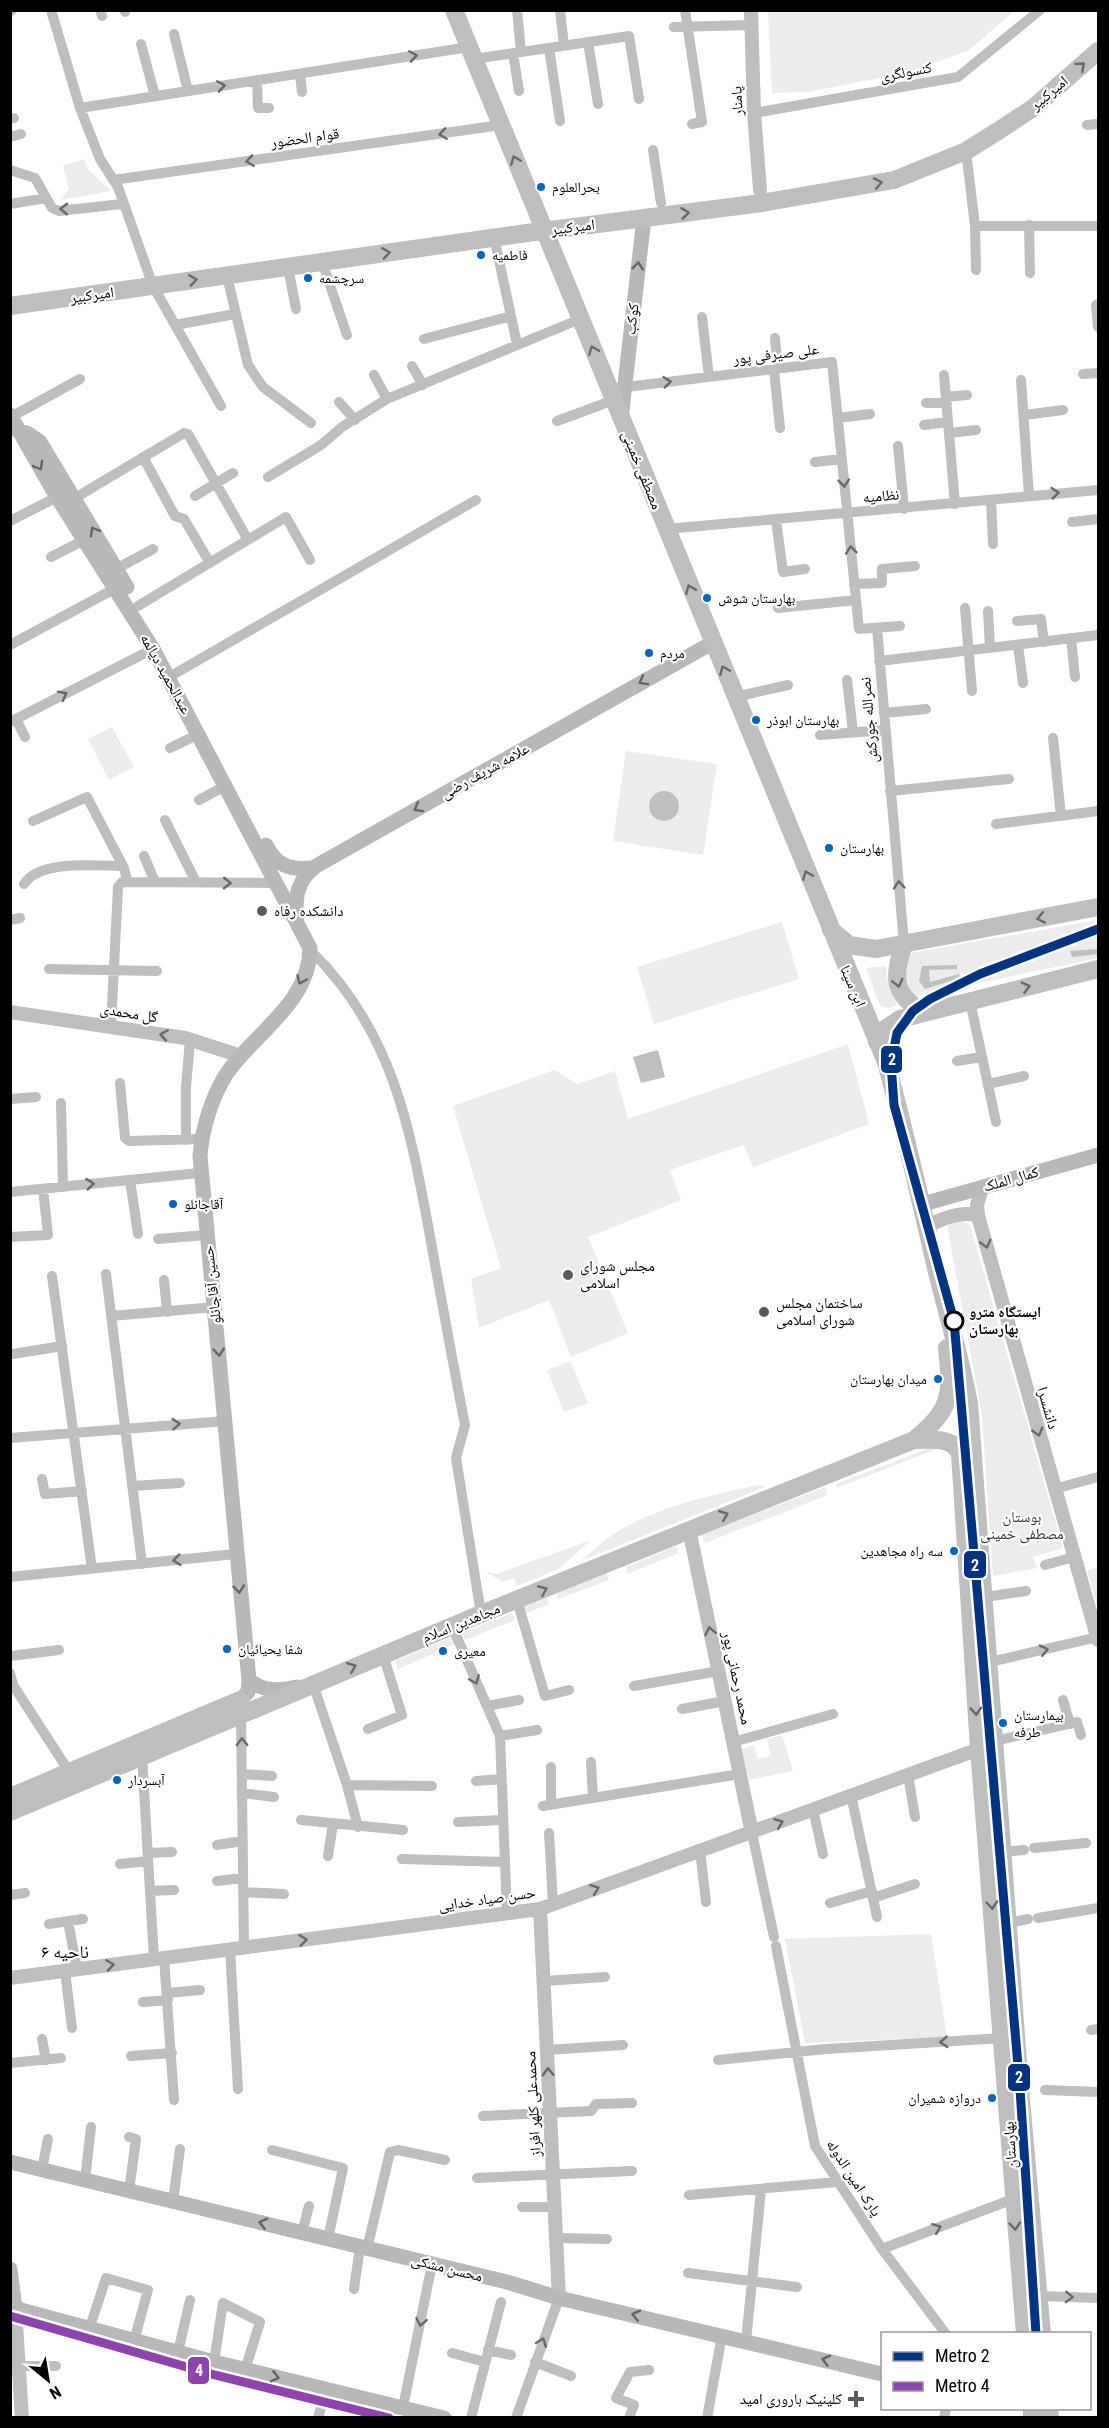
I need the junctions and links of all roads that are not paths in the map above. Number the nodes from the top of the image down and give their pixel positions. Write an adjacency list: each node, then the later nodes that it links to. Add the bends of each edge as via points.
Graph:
1 (51, 10): 26 (street)
2 (454, 10): 17 (main road, مصطفی خمینی)
3 (518, 10): 16 (street)
4 (560, 10): 13 (street)
5 (685, 10): 9 (street)
6 (1040, 10): 28 (street, کنسولگری, via 958,77)
7 (751, 18): 9 (street); 28 (street, پامنار)
8 (674, 27): 9 (street)
9 (687, 27): 30 (street, via 702,122)
10 (174, 34): 20 (street)
11 (588, 42): 13 (street); 24 (street, via 629,36); 25 (street)
12 (141, 44): 23 (street)
13 (564, 45): 14 (street)
14 (549, 48): 16 (street); 29 (street)
15 (1098, 51): 35 (main road, امیرکبیر, one-way to 15, via 1033,108)
16 (517, 52): 17 (street); 22 (street)
17 (472, 53): 18 (street, one-way to 17); 32 (main road, مصطفی خمینی)
18 (300, 74): 19 (street); 21 (street)
19 (257, 80): 20 (street, one-way to 19); 27 (street, via 258,108)
20 (188, 91): 23 (street)
21 (302, 92)
22 (519, 92)
23 (155, 96): 26 (street)
24 (639, 99)
25 (598, 104)
26 (80, 108): 37 (street, via 100,159)
27 (269, 108)
28 (754, 113): 38 (street, پامنار)
29 (560, 121)
30 (692, 124)
31 (1098, 124): 33 (street)
32 (501, 125): 37 (street, قوام الحضور, one-way to 37); 47 (main road, مصطفی خمینی, one-way to 32)
33 (1087, 125)
34 (653, 150): 40 (street)
35 (966, 151): 38 (main road, امیرکبیر, one-way to 35, via 894,180); 45 (street)
36 (11, 168): 39 (street, via 35,178)
37 (113, 180): 42 (street)
38 (761, 196): 43 (main road, امیرکبیر, one-way to 38)
39 (46, 198): 41 (street); 42 (street, one-way to 39, via 59,211)
40 (661, 203)
41 (10, 204)
42 (122, 204): 54 (street)
43 (644, 218): 47 (main road, امیرکبیر); 78 (main road, کوکب, one-way to 43)
44 (1029, 225): 45 (street); 46 (street); 52 (street)
45 (975, 226): 51 (street)
46 (1098, 226)
47 (544, 230): 48 (main road, امیرکبیر); 61 (main road, مصطفی خمینی)
48 (494, 237): 49 (main road, امیرکبیر, one-way to 48); 59 (street)
49 (322, 262): 50 (main road, امیرکبیر); 64 (street)
50 (288, 267): 53 (main road, امیرکبیر); 57 (street)
51 (976, 270)
52 (1030, 273)
53 (227, 276): 54 (main road, امیرکبیر, one-way to 53); 58 (street)
54 (153, 286): 56 (main road, امیرکبیر); 62 (street)
55 (1098, 304): 63 (street)
56 (10, 306)
57 (296, 309)
58 (235, 314): 62 (street); 92 (street, via 248,365 255,376 263,387)
59 (511, 316): 66 (street); 67 (street)
60 (702, 317): 74 (street)
61 (580, 319): 67 (street); 78 (main road, مصطفی خمینی, one-way to 61)
62 (174, 325): 84 (street)
63 (1098, 327)
64 (346, 335)
65 (775, 338): 69 (street)
66 (424, 339)
67 (517, 344): 77 (street)
68 (412, 366): 77 (street)
69 (776, 370): 74 (street, علی صیرفی پور); 88 (street, علی صیرفی پور, via 832,362); 95 (street)
70 (1098, 373): 71 (street)
71 (1083, 374)
72 (374, 375): 80 (street)
73 (944, 375): 81 (street)
74 (709, 377): 78 (street, علی صیرفی پور, one-way to 74)
75 (80, 379): 90 (street)
76 (1021, 380): 87 (street)
77 (423, 385): 80 (street)
78 (616, 392): 91 (street, علی صیرفی پور); 118 (main road, مصطفی خمینی, via 621,420)
79 (967, 395): 81 (street)
80 (387, 399): 89 (street)
81 (946, 400): 83 (street); 94 (street)
82 (339, 402): 89 (street)
83 (926, 404)
84 (221, 406)
85 (1063, 410): 87 (street)
86 (870, 414): 88 (street)
87 (1023, 415): 106 (street)
88 (838, 418): 99 (street, علی صیرفی پور)
89 (355, 420): 102 (street)
90 (13, 421): 107 (main road, عبدالحمید دیالمه, one-way to 107); 108 (main road, عبدالحمید دیالمه, via 40,442)
91 (557, 421)
92 (311, 423)
93 (924, 425): 94 (street)
94 (948, 427): 96 (street); 111 (street)
95 (780, 428)
96 (976, 430)
97 (898, 446): 112 (street)
98 (143, 457): 103 (street, via 188,434); 108 (street); 125 (street, via 175,516 184,519)
99 (842, 459): 100 (street); 113 (street, علی صیرفی پور, one-way to 113)
100 (815, 462)
101 (233, 474): 103 (street)
102 (268, 477)
103 (215, 484): 105 (street); 120 (street)
104 (1098, 490): 106 (street, نظامیه, one-way to 104)
105 (195, 496)
106 (1029, 496): 110 (street, نظامیه)
107 (57, 497): 116 (street); 119 (main road, عبدالحمید دیالمه)
108 (75, 498): 127 (main road, عبدالحمید دیالمه, one-way to 108)
109 (476, 500): 149 (street)
110 (991, 500): 111 (street, نظامیه); 121 (street)
111 (955, 504): 112 (street, نظامیه)
112 (904, 509): 113 (street, نظامیه)
113 (847, 514): 115 (street, نظامیه); 129 (street, one-way to 113)
114 (1098, 519): 117 (street)
115 (776, 520): 118 (street, نظامیه); 128 (street, via 783,572)
116 (10, 521)
117 (1072, 522)
118 (666, 529): 142 (main road, مصطفی خمینی, one-way to 118)
119 (84, 540): 123 (street); 130 (main road, عبدالحمید دیالمه)
120 (248, 540): 124 (street, via 286,517); 125 (street)
121 (993, 544)
122 (153, 549): 127 (street)
123 (51, 557)
124 (310, 560)
125 (210, 563): 132 (street)
126 (915, 566): 129 (street, via 882,570 882,583)
127 (116, 569): 132 (main road, عبدالحمید دیالمه)
128 (805, 569)
129 (854, 584): 131 (street)
130 (116, 588): 143 (street); 146 (main road, عبدالحمید دیالمه)
131 (856, 600): 133 (street); 138 (street, via 859,629)
132 (138, 606): 149 (main road, عبدالحمید دیالمه)
133 (778, 608)
134 (964, 608): 147 (street)
135 (988, 611): 145 (street)
136 (1017, 621): 141 (street, via 1041,619)
137 (900, 626): 138 (street)
138 (877, 628): 148 (street, نصرالله جورکش)
139 (1098, 635): 140 (street)
140 (1071, 639): 141 (street); 150 (street)
141 (1044, 642): 144 (street)
142 (712, 643): 155 (main road, مصطفی خمینی, one-way to 142); 178 (main road, علامه شریف رضی, one-way to 178)
143 (10, 645)
144 (1018, 645): 145 (street); 152 (street)
145 (990, 648): 147 (street)
146 (153, 649): 158 (street, one-way to 146); 161 (main road, عبدالحمید دیالمه)
147 (968, 651): 148 (street); 154 (street)
148 (879, 661): 157 (street, نصرالله جورکش)
149 (176, 673): 177 (main road, عبدالحمید دیالمه, via 270,854)
150 (1075, 677)
151 (847, 680): 160 (street)
152 (1023, 682)
153 (788, 685): 155 (street)
154 (972, 691)
155 (735, 697): 186 (main road, مصطفی خمینی, one-way to 155)
156 (926, 709): 157 (street)
157 (884, 713): 159 (street, نصرالله جورکش)
158 (13, 720): 163 (street)
159 (885, 730): 160 (street); 168 (street, نصرالله جورکش)
160 (853, 732): 162 (street)
161 (198, 734): 165 (street); 167 (main road, عبدالحمید دیالمه)
162 (820, 735)
163 (25, 737)
164 (1053, 738): 171 (street)
165 (170, 748)
166 (1009, 779): 168 (street)
167 (225, 786): 169 (street); 182 (main road, عبدالحمید دیالمه)
168 (891, 790): 187 (street, نصرالله جورکش, one-way to 168)
169 (199, 800)
170 (1098, 811): 171 (street)
171 (1061, 816): 174 (street)
172 (165, 820): 181 (street)
173 (33, 821): 176 (street, via 87,797)
174 (996, 824)
175 (144, 856): 180 (street)
176 (123, 866): 179 (street); 183 (street, via 60,866 37,873)
177 (285, 866): 178 (main road); 182 (main road)
178 (312, 868): 185 (main road, via 298,887)
179 (127, 880): 180 (street); 190 (street, via 118,887)
180 (155, 882): 181 (street)
181 (196, 882): 182 (street, one-way to 182)
182 (276, 883): 185 (main road, عبدالحمید دیالمه)
183 (24, 884)
184 (1098, 908): 187 (main road, one-way to 187)
185 (298, 926): 188 (main road)
186 (829, 929): 187 (main road, via 849,945 863,948); 198 (main road, ابن سینا)
187 (904, 944): 195 (main road, one-way to 195, via 895,974 899,990 908,1004)
188 (310, 950): 199 (main road, حسین آقاجانلو, one-way to 199, via 301,984 285,1009); 254 (street, via 326,966 388,1062 412,1139 465,1425 456,1458)
189 (49, 969): 190 (street)
190 (114, 969): 192 (street); 196 (street)
191 (1098, 969): 193 (main road, one-way to 191)
192 (157, 971)
193 (970, 1001): 195 (main road); 200 (street)
194 (10, 1012): 196 (street, گل محمدی)
195 (923, 1012): 198 (main road, via 900,1019 885,1029)
196 (111, 1026): 197 (street, گل محمدی, one-way to 196)
197 (190, 1040): 199 (street, گل محمدی); 209 (street, via 186,1087)
198 (877, 1042): 217 (main road, بهارستان, via 886,1062)
199 (241, 1056): 209 (main road, حسین آقاجانلو)
200 (982, 1057): 201 (street); 204 (street)
201 (957, 1061)
202 (1024, 1076): 204 (street)
203 (120, 1083): 209 (street, via 127,1140 133,1143)
204 (988, 1084): 208 (street)
205 (36, 1097): 206 (street)
206 (10, 1099)
207 (61, 1103): 213 (street)
208 (996, 1122)
209 (194, 1139): 211 (main road, حسین آقاجانلو)
210 (1098, 1155): 214 (main road, کمال الملک)
211 (200, 1173): 212 (street); 221 (main road, حسین آقاجانلو)
212 (130, 1180): 213 (street, one-way to 212); 220 (street)
213 (63, 1187): 215 (street)
214 (982, 1188): 217 (main road, کمال الملک); 218 (street, دانشسرا)
215 (43, 1189): 216 (street); 222 (street, via 48,1235)
216 (10, 1192)
217 (923, 1204): 219 (main road, بهارستان)
218 (978, 1216): 219 (street, via 966,1214); 242 (street, دانشسرا, one-way to 242)
219 (926, 1227): 227 (main road, بهارستان)
220 (138, 1234)
221 (206, 1234): 223 (street); 228 (main road, حسین آقاجانلو)
222 (10, 1237)
223 (158, 1239)
224 (106, 1274): 230 (street)
225 (52, 1276): 231 (street)
226 (164, 1280): 229 (street)
227 (941, 1290): 237 (main road, بهارستان, via 950,1397 940,1416); 252 (main road, بهارستان, via 969,1403)
228 (215, 1307): 229 (street); 233 (main road, حسین آقاجانلو, one-way to 233)
229 (167, 1312): 230 (street)
230 (111, 1316): 234 (street)
231 (62, 1346): 232 (street); 235 (street)
232 (13, 1354)
233 (226, 1421): 234 (street, one-way to 233); 245 (main road, حسین آقاجانلو)
234 (125, 1428): 235 (street); 241 (street)
235 (74, 1432): 236 (street); 243 (street)
236 (10, 1438)
237 (914, 1440): 244 (main road, مجاهدین اسلام, one-way to 237); 280 (main road, بهارستان, one-way to 280, via 947,1441 960,1454)
238 (1098, 1477): 242 (street)
239 (42, 1479): 243 (street, via 45,1494)
240 (180, 1483): 241 (street)
241 (132, 1486): 247 (street)
242 (1054, 1489): 246 (street, دانشسرا)
243 (82, 1491): 249 (street)
244 (689, 1529): 253 (main road, مجاهدین اسلام, one-way to 244); 261 (street, محمد رحمانی پور, one-way to 244)
245 (235, 1554): 247 (street, one-way to 247); 263 (main road, حسین آقاجانلو, one-way to 263)
246 (1074, 1557): 248 (street); 256 (street, دانشسرا)
247 (142, 1564): 249 (street)
248 (1044, 1565)
249 (92, 1569): 250 (street)
250 (10, 1577)
251 (1026, 1592): 252 (street)
252 (985, 1597): 260 (main road, بهارستان)
253 (517, 1600): 254 (main road, مجاهدین اسلام); 266 (street, via 545,1696)
254 (481, 1614): 255 (main road, مجاهدین اسلام)
255 (452, 1626): 258 (main road, مجاهدین اسلام); 270 (street, one-way to 270)
256 (1098, 1638): 260 (street, دانشسرا, one-way to 256)
257 (59, 1650): 259 (street)
258 (383, 1655): 264 (main road, مجاهدین اسلام, one-way to 258); 275 (street, via 402,1715)
259 (10, 1656)
260 (990, 1662): 280 (main road, بهارستان)
261 (719, 1671): 265 (street); 269 (street, محمد رحمانی پور)
262 (10, 1672): 284 (street, via 13,1685)
263 (249, 1680): 264 (main road, via 270,1690); 271 (main road)
264 (313, 1684): 271 (main road, مجاهدین اسلام); 291 (street)
265 (634, 1686)
266 (569, 1690)
267 (519, 1700): 270 (street)
268 (1063, 1700): 274 (street)
269 (725, 1701): 272 (street); 279 (street, محمد رحمانی پور)
270 (487, 1706): 278 (street)
271 (241, 1707): 281 (main road, مجاهدین اسلام); 284 (main road, مجاهدین اسلام); 285 (street, one-way to 271)
272 (682, 1709)
273 (833, 1714): 279 (street)
274 (1070, 1724): 277 (street, via 1077,1722); 280 (street)
275 (368, 1729)
276 (537, 1730): 278 (street)
277 (1081, 1735)
278 (500, 1736): 289 (street)
279 (733, 1742): 286 (street, محمد رحمانی پور)
280 (987, 1745): 287 (street, حسن صیاد خدایی); 314 (main road, بهارستان); 352 (main road, بهارستان, one-way to 352)
281 (142, 1756): 299 (main road, مجاهدین اسلام); 317 (street)
282 (591, 1762): 297 (street)
283 (551, 1767): 297 (street, via 547,1806)
284 (70, 1773): 295 (main road, مجاهدین اسلام)
285 (242, 1773): 288 (street); 293 (street)
286 (740, 1774): 297 (street); 308 (street, محمد رحمانی پور)
287 (908, 1775): 294 (street, حسن صیاد خدایی); 300 (street)
288 (272, 1776)
289 (501, 1779): 290 (street); 302 (street)
290 (476, 1781)
291 (347, 1785): 292 (street); 305 (street)
292 (432, 1786)
293 (242, 1794): 296 (street); 309 (street)
294 (851, 1795): 298 (street, حسن صیاد خدایی); 330 (street)
295 (10, 1797)
296 (274, 1797)
297 (593, 1798)
298 (813, 1809): 308 (street, حسن صیاد خدایی, one-way to 298); 315 (street)
299 (10, 1812)
300 (915, 1816)
301 (301, 1820): 304 (street)
302 (503, 1820): 303 (street); 319 (street)
303 (458, 1822)
304 (333, 1824): 305 (street); 316 (street)
305 (358, 1827): 306 (street)
306 (403, 1830)
307 (549, 1833): 333 (street)
308 (752, 1833): 312 (street, حسن صیاد خدایی); 356 (street, پارک امین الدوله)
309 (243, 1841): 311 (street); 321 (street)
310 (1086, 1843): 314 (street)
311 (217, 1845)
312 (700, 1850): 331 (street); 333 (street, حسن صیاد خدایی, one-way to 312)
313 (172, 1852): 317 (street)
314 (1003, 1852): 339 (main road, بهارستان)
315 (823, 1854)
316 (328, 1856)
317 (148, 1857): 320 (street); 325 (street)
318 (402, 1859): 319 (street)
319 (505, 1862): 335 (street)
320 (120, 1864)
321 (243, 1878): 322 (street); 326 (street)
322 (217, 1881)
323 (915, 1884): 330 (street)
324 (174, 1890): 325 (street)
325 (150, 1891): 342 (street)
326 (243, 1892): 328 (street); 341 (street)
327 (25, 1893): 329 (street)
328 (284, 1894)
329 (10, 1895)
330 (872, 1895): 332 (street); 336 (street)
331 (706, 1902)
332 (830, 1903)
333 (547, 1906): 335 (street, حسن صیاد خدایی); 346 (street, محمدعلی کلهر افراز)
334 (1098, 1908): 339 (street)
335 (507, 1913): 341 (street, حسن صیاد خدایی, one-way to 335)
336 (877, 1917)
337 (83, 1919): 338 (street)
338 (68, 1921): 340 (street); 343 (street)
339 (1008, 1923): 402 (main road, بهارستان)
340 (49, 1924)
341 (237, 1948): 342 (street, حسن صیاد خدایی); 362 (street)
342 (159, 1959): 343 (street, حسن صیاد خدایی, one-way to 342); 348 (street)
343 (71, 1970): 345 (street, حسن صیاد خدایی); 350 (street)
344 (605, 1977): 346 (street)
345 (10, 1978)
346 (544, 1982): 354 (street, محمدعلی کلهر افراز)
347 (201, 1990): 348 (street)
348 (168, 1996): 349 (street); 355 (street)
349 (143, 2002)
350 (72, 2028)
351 (42, 2038): 359 (street)
352 (1003, 2038): 356 (street, one-way to 356); 385 (main road, بهارستان)
353 (623, 2045): 354 (street)
354 (547, 2050): 367 (street, محمدعلی کلهر افراز, one-way to 354)
355 (172, 2053): 357 (street); 365 (street)
356 (795, 2053): 360 (street); 381 (street, پارک امین الدوله, via 815,2146)
357 (130, 2056)
358 (61, 2058): 359 (street)
359 (46, 2060): 361 (street)
360 (718, 2060)
361 (10, 2063)
362 (238, 2089)
363 (1045, 2090): 364 (street)
364 (1098, 2092)
365 (174, 2100)
366 (632, 2103): 367 (street, via 596,2104 591,2111)
367 (550, 2113): 368 (street); 378 (street, محمدعلی کلهر افراز)
368 (483, 2116)
369 (91, 2127): 380 (street)
370 (129, 2137): 383 (street, via 136,2139)
371 (48, 2139): 376 (street)
372 (180, 2149): 386 (street)
373 (272, 2150): 392 (street, via 343,2168)
374 (445, 2160): 394 (street, via 398,2150 390,2152)
375 (10, 2162): 376 (main road, محسن مشکی)
376 (42, 2169): 380 (main road, محسن مشکی)
377 (632, 2171): 378 (street)
378 (553, 2175): 379 (street); 389 (street, محمدعلی کلهر افراز)
379 (477, 2178)
380 (85, 2180): 383 (main road, محسن مشکی)
381 (837, 2182): 382 (street); 395 (street, پارک امین الدوله)
382 (761, 2190): 384 (street); 399 (street)
383 (129, 2191): 386 (main road, محسن مشکی)
384 (690, 2195)
385 (1013, 2199): 395 (street, one-way to 385); 410 (main road, بهارستان, one-way to 410)
386 (172, 2201): 390 (main road, محسن مشکی, one-way to 386)
387 (309, 2205): 390 (street)
388 (522, 2207): 389 (street)
389 (555, 2207): 391 (street, محمدعلی کلهر افراز)
390 (302, 2233): 392 (main road, محسن مشکی)
391 (556, 2238): 393 (street); 403 (street, محمدعلی کلهر افراز)
392 (328, 2239): 394 (main road, محسن مشکی)
393 (607, 2239)
394 (364, 2248): 396 (main road, محسن مشکی); 401 (street)
395 (882, 2249): 409 (street, پارک امین الدوله)
396 (432, 2264): 403 (main road, محسن مشکی); 429 (street, one-way to 429)
397 (10, 2269): 407 (main road)
398 (688, 2272): 399 (street)
399 (750, 2281): 400 (street); 414 (street)
400 (797, 2287)
401 (354, 2289)
402 (1039, 2296): 404 (street, one-way to 404); 411 (main road, بهارستان)
403 (559, 2298): 412 (main road, محسن مشکی, one-way to 403); 422 (street, one-way to 403)
404 (1098, 2298)
405 (190, 2300): 416 (street)
406 (501, 2302): 415 (street)
407 (13, 2308): 408 (main road); 419 (street)
408 (89, 2330): 413 (main road); 413 (street, via 106,2278 148,2290)
409 (944, 2332)
410 (1025, 2332)
411 (1042, 2332)
412 (722, 2335): 414 (main road, محسن مشکی); 437 (street)
413 (135, 2341): 416 (main road)
414 (746, 2341): 426 (main road, محسن مشکی, one-way to 414)
415 (488, 2350): 418 (street); 421 (street)
416 (178, 2352): 420 (main road)
417 (452, 2353): 421 (street)
418 (511, 2355)
419 (15, 2358): 423 (street); 431 (street)
420 (213, 2362): 424 (main road); 424 (street, via 223,2303 260,2322)
421 (485, 2362): 434 (street)
422 (535, 2362): 427 (street); 435 (street)
423 (56, 2366)
424 (245, 2370): 428 (main road, one-way to 428)
425 (649, 2370): 436 (street, via 630,2372 616,2398 634,2405)
426 (881, 2374)
427 (571, 2376)
428 (326, 2391): 429 (main road); 432 (street)
429 (403, 2407): 433 (main road)
430 (1034, 2411): 438 (main road)
431 (22, 2418)
432 (318, 2418)
433 (444, 2418)
434 (471, 2418)
435 (516, 2418)
436 (628, 2418)
437 (707, 2418)
438 (1049, 2418)

